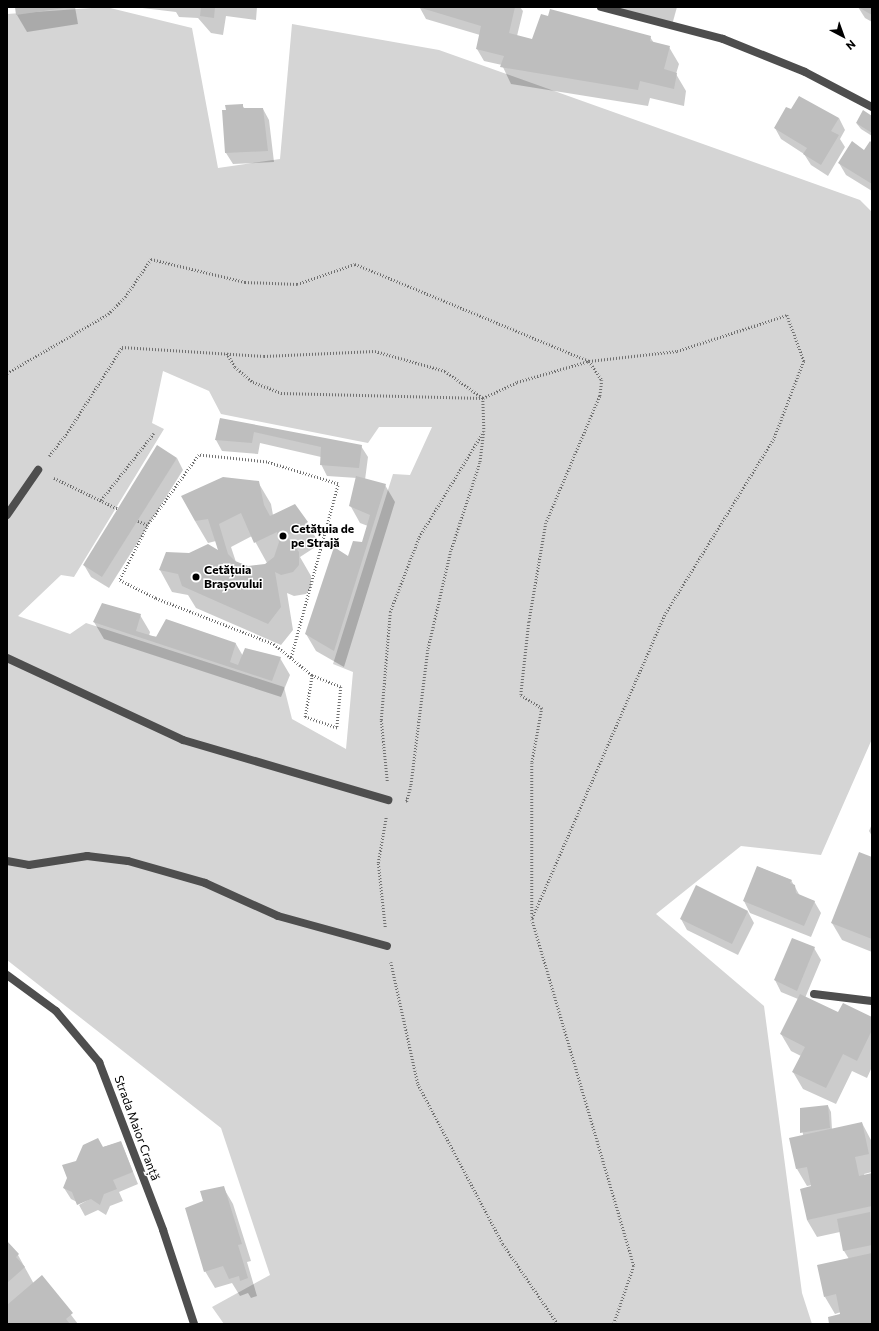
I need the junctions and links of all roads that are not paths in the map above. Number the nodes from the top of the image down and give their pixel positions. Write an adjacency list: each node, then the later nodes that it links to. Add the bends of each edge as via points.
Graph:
1 (600, 7): 2 (street, via 723,39 805,72)
2 (872, 107)
3 (38, 470): 4 (street)
4 (7, 515)
5 (7, 658): 6 (street, via 183,740)
6 (388, 800)
7 (7, 861): 8 (street, via 29,865 87,856 128,862 205,883 278,916)
8 (387, 946)
9 (7, 975): 12 (street, Strada Maior Cranță, via 56,1011 99,1062 163,1230)
10 (814, 994): 11 (street)
11 (872, 1001)
12 (194, 1324)

